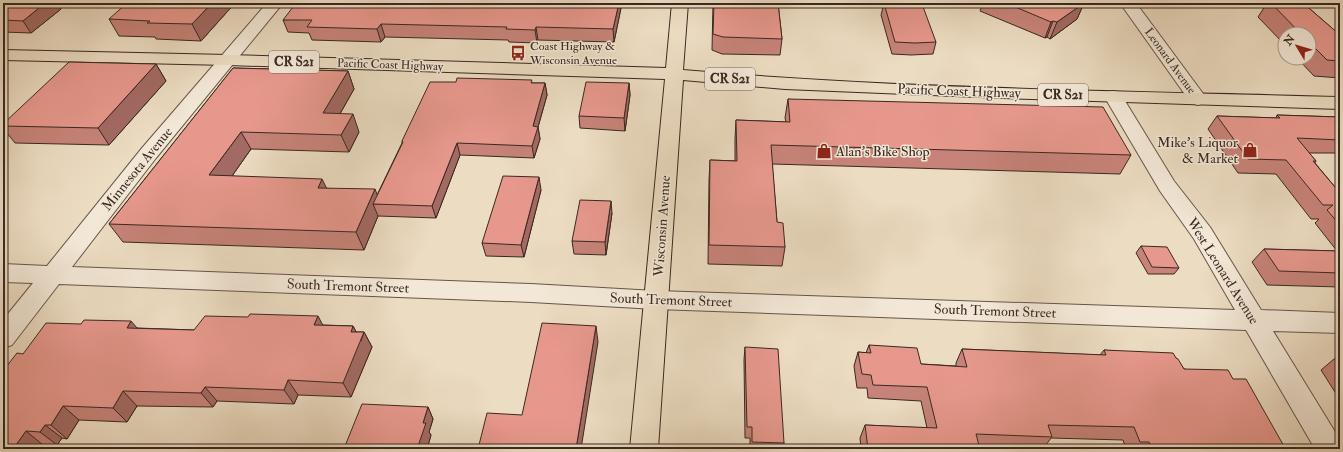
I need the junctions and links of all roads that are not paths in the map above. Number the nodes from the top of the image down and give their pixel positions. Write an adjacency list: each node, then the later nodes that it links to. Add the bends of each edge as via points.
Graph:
1 (275, 3): 5 (street, Minnesota Avenue)
2 (680, 3): 6 (main road, Wisconsin Avenue)
3 (1128, 3): 8 (street, Leonard Avenue)
4 (3, 55): 5 (main road, Pacific Coast Highway / CR S21)
5 (228, 60): 6 (main road, Pacific Coast Highway / CR S21); 11 (street, Minnesota Avenue, via 149,153)
6 (674, 74): 7 (main road, Pacific Coast Highway / CR S21, via 785,84); 12 (main road, Wisconsin Avenue)
7 (1112, 96): 8 (main road, Pacific Coast Highway / CR S21); 13 (street, West Leonard Avenue, via 1167,186 1202,234)
8 (1198, 99): 9 (main road, Pacific Coast Highway / CR S21)
9 (1340, 103)
10 (3, 274): 11 (street, South Tremont Street)
11 (53, 275): 12 (street, South Tremont Street); 15 (street, Minnesota Avenue)
12 (656, 300): 13 (street, South Tremont Street); 16 (main road, Wisconsin Avenue)
13 (1254, 320): 14 (street, South Tremont Street); 17 (street, West Leonard Avenue)
14 (1340, 323)
15 (3, 338)
16 (644, 449)
17 (1330, 449)

